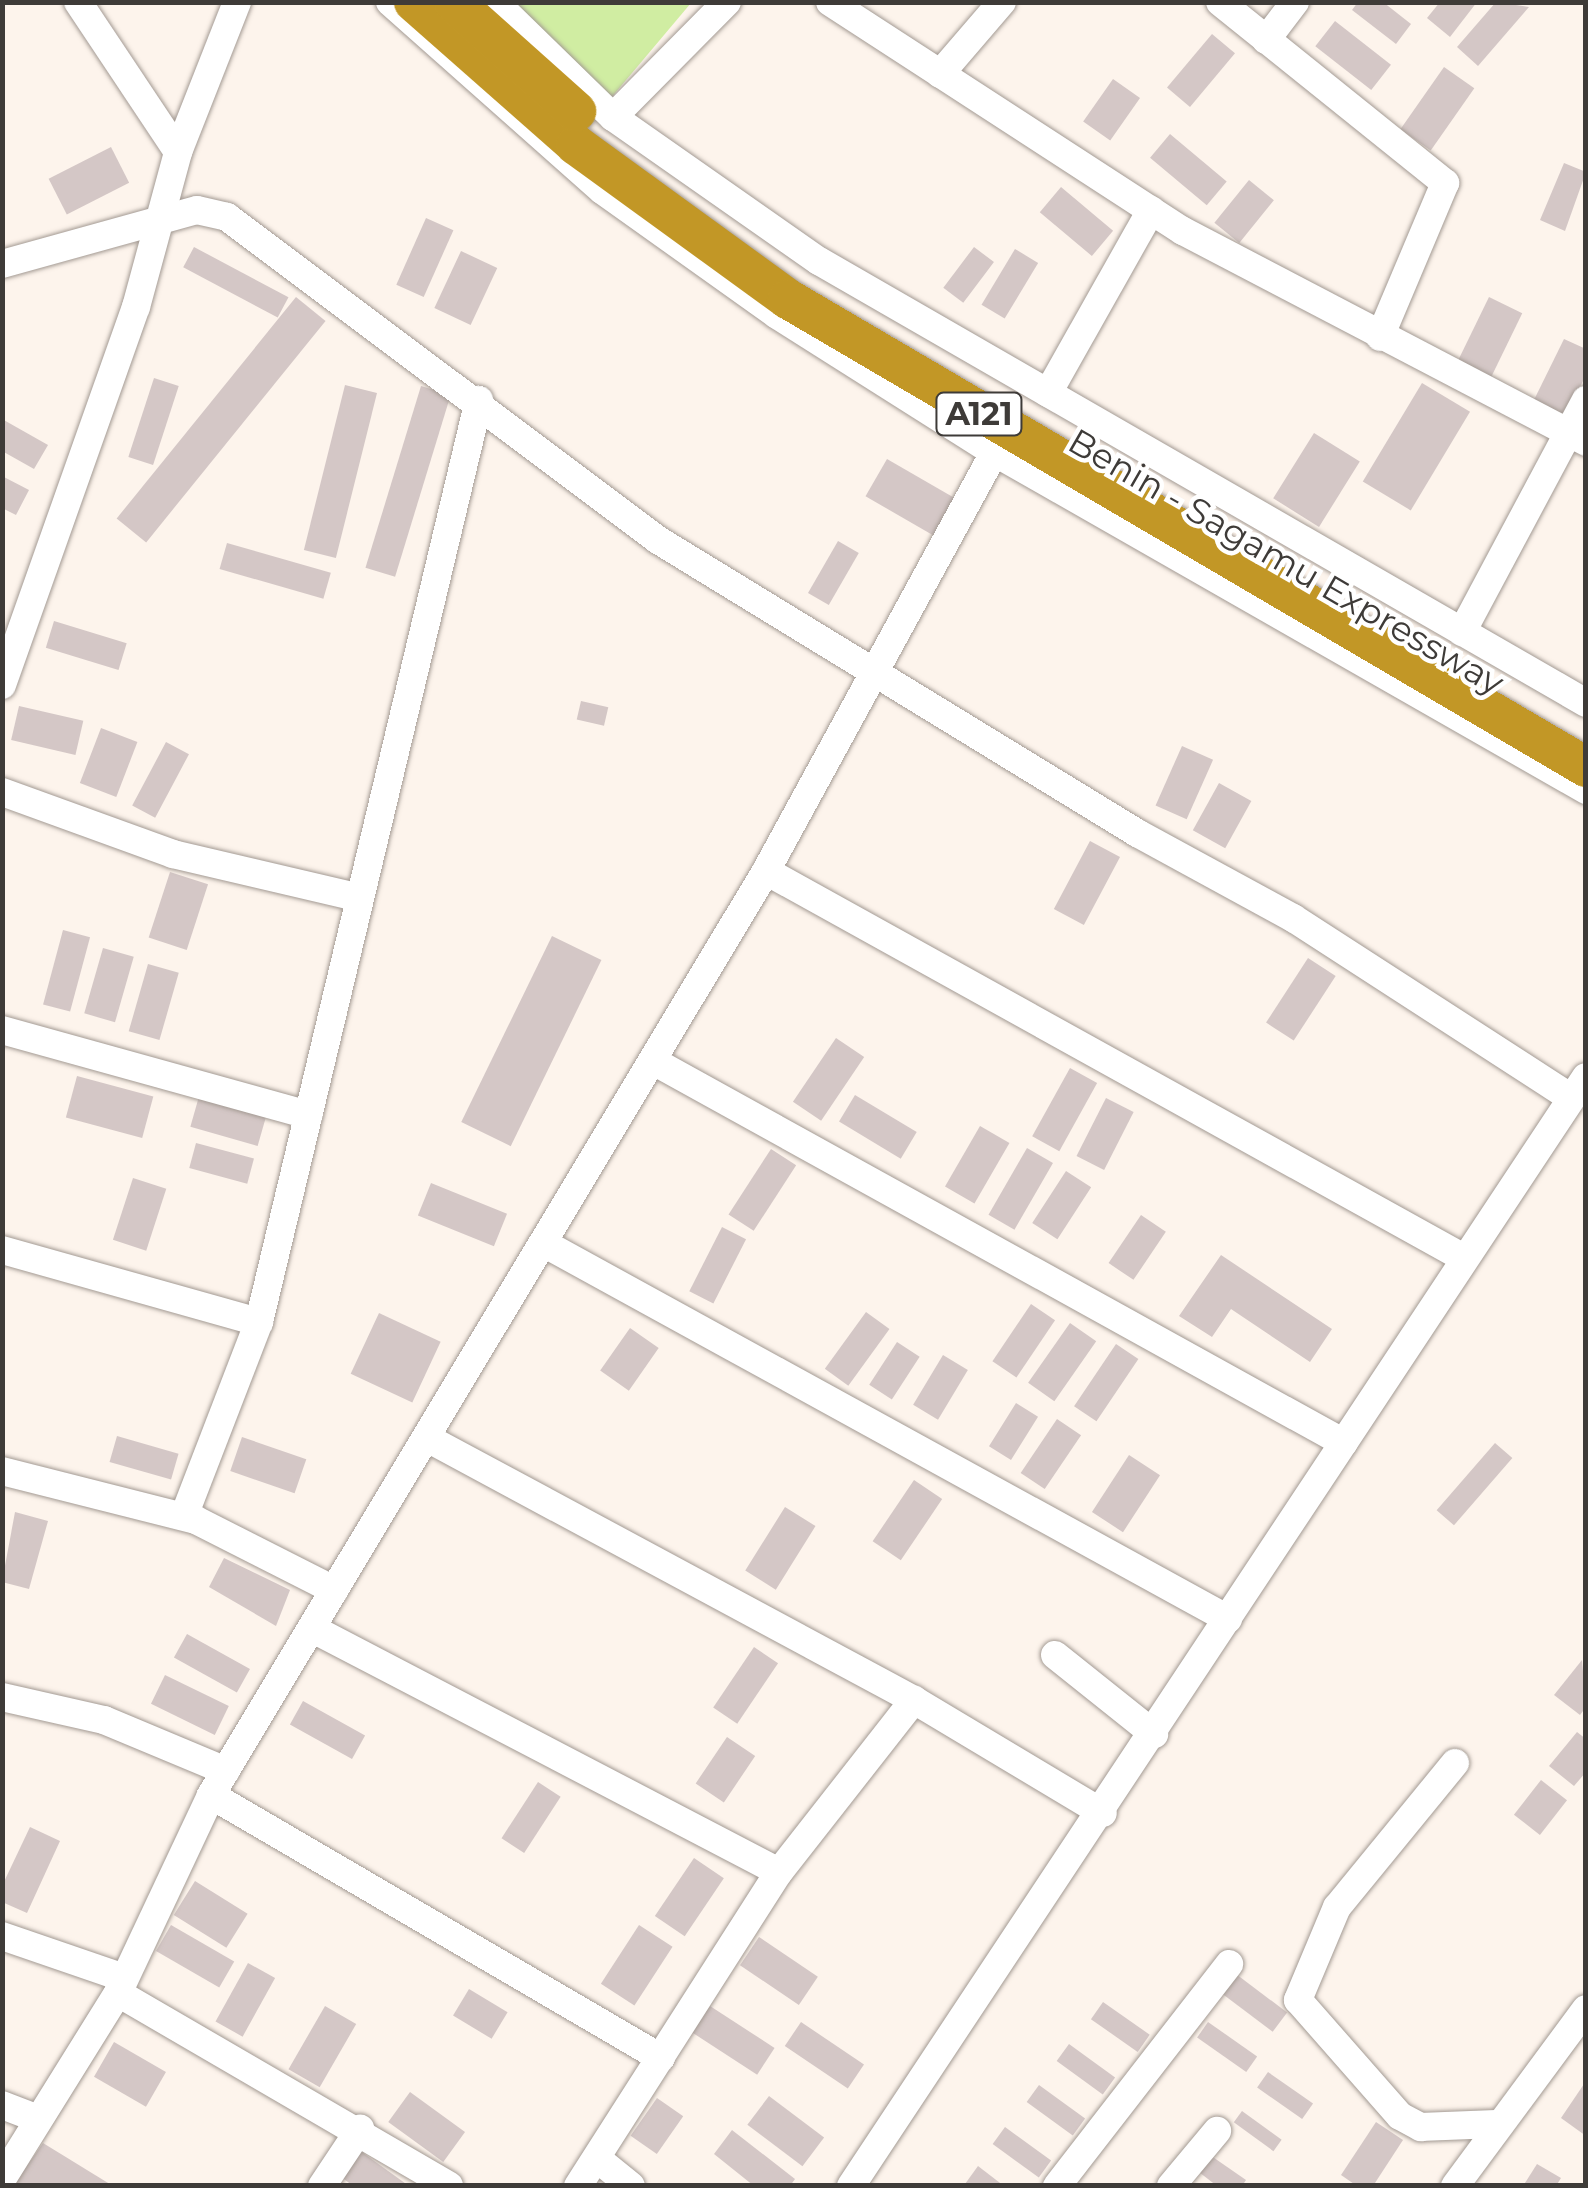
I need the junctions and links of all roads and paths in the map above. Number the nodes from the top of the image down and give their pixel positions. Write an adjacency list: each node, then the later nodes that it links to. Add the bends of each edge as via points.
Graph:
1 (78, 2): 15 (street)
2 (237, 2): 15 (street)
3 (390, 2): 25 (street, via 480,90 697,261)
4 (414, 2): 19 (highway, A121, via 576,146)
5 (454, 2): 19 (highway, Benin - Sagamu Expressway / A121, via 625,154)
6 (495, 2): 14 (street)
7 (727, 2): 14 (street)
8 (830, 2): 13 (street)
9 (1002, 2): 13 (street)
10 (1220, 2): 12 (street)
11 (1296, 2): 12 (street)
12 (1266, 40): 20 (street, via 1444,183)
13 (940, 74): 16 (street)
14 (613, 117): 21 (street, via 820,261)
15 (178, 152): 17 (street)
16 (1151, 210): 20 (street); 21 (street)
17 (165, 217): 18 (street); 22 (street, via 197,210 227,217); 26 (street)
18 (2, 264)
19 (835, 314): 25 (highway, A121); 31 (highway, Benin - Sagamu Expressway / A121)
20 (1380, 337): 24 (street)
21 (1048, 393): 27 (street)
22 (479, 400): 28 (street, via 658,540); 36 (street)
23 (1586, 400): 24 (street)
24 (1576, 440): 27 (street)
25 (1000, 441): 28 (street); 32 (highway, A121); 33 (street)
26 (12, 631): 29 (street)
27 (1462, 632): 30 (street)
28 (873, 673): 35 (street); 39 (street)
29 (2, 686)
30 (1586, 703)
31 (1586, 735)
32 (1586, 767)
33 (1586, 790)
34 (2, 792): 36 (street, via 172,854)
35 (766, 872): 38 (street); 43 (street)
36 (356, 896): 40 (street)
37 (2, 1030): 40 (street)
38 (654, 1062): 41 (street); 46 (street)
39 (1578, 1088): 43 (street)
40 (308, 1115): 44 (street)
41 (547, 1245): 45 (street); 50 (street)
42 (2, 1250): 44 (street)
43 (1464, 1258): 46 (street)
44 (259, 1322): 48 (street)
45 (427, 1438): 49 (street); 54 (street)
46 (1344, 1443): 50 (street)
47 (2, 1470): 48 (street)
48 (184, 1516): 49 (street)
49 (334, 1590): 51 (street)
50 (1228, 1619): 55 (street)
51 (315, 1630): 57 (street); 59 (street)
52 (1055, 1655): 55 (street)
53 (2, 1698): 57 (street, via 104,1720)
54 (914, 1700): 58 (street); 59 (street)
55 (1154, 1734): 58 (street)
56 (1455, 1763): 67 (street, via 1337,1907 1298,2000 1400,2116 1421,2127)
57 (218, 1783): 62 (street); 64 (street)
58 (1102, 1813): 76 (street)
59 (779, 1872): 64 (street)
60 (2, 1936): 62 (street)
61 (1230, 1964): 77 (street)
62 (120, 1985): 66 (street); 68 (street)
63 (1586, 2009): 67 (street)
64 (661, 2058): 70 (street)
65 (2, 2105): 66 (street)
66 (38, 2119): 71 (street)
67 (1495, 2124): 79 (street)
68 (360, 2129): 72 (street); 73 (street)
69 (1217, 2131): 78 (street)
70 (599, 2160): 74 (street); 75 (street)
71 (2, 2179)
72 (322, 2186)
73 (449, 2186)
74 (578, 2186)
75 (631, 2186)
76 (851, 2186)
77 (1057, 2186)
78 (1171, 2186)
79 (1455, 2186)

